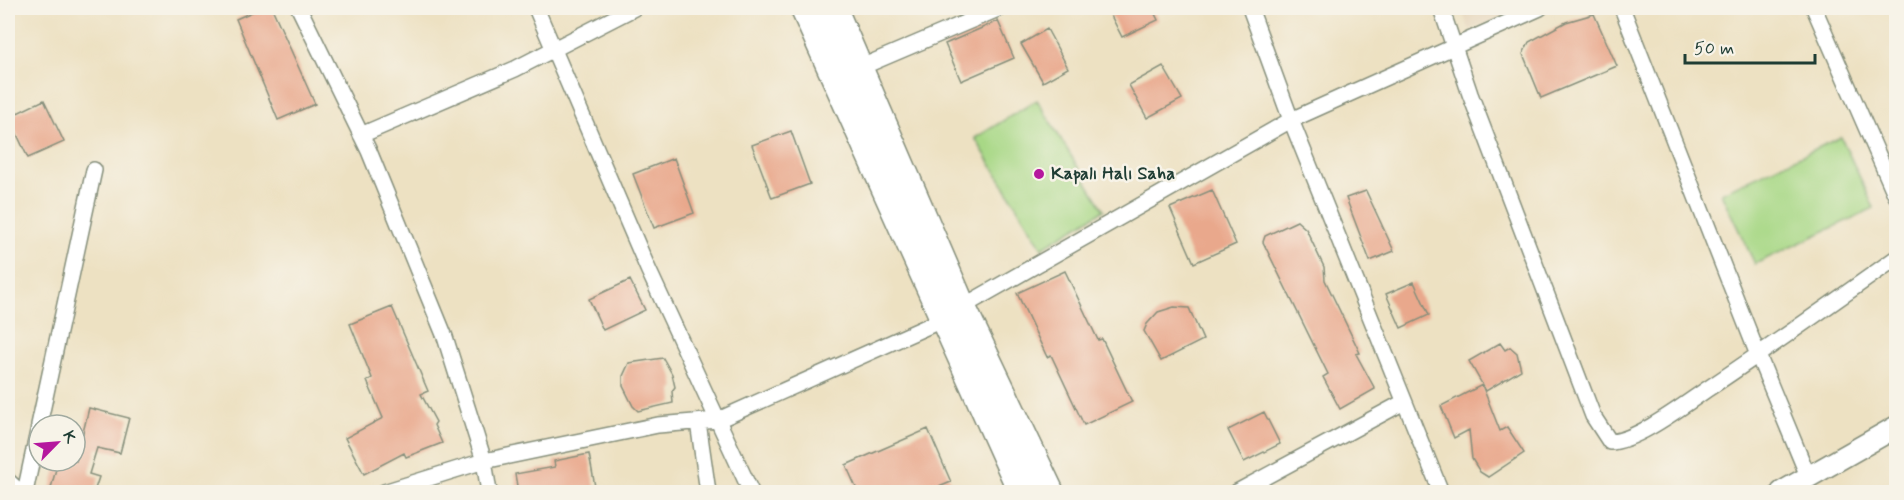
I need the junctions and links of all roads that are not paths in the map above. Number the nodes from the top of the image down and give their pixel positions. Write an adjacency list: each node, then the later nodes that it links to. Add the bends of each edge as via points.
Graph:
1 (298, 8): 16 (street)
2 (536, 8): 13 (street)
3 (634, 8): 13 (street)
4 (804, 8): 20 (highway)
5 (833, 8): 14 (highway)
6 (1000, 8): 14 (street)
7 (1250, 8): 15 (street)
8 (1441, 8): 12 (street)
9 (1540, 8): 12 (street)
10 (1622, 8): 21 (street)
11 (1814, 8): 18 (street)
12 (1455, 45): 15 (street); 21 (street, via 1589,405 1610,442 1620,442 1673,412)
13 (554, 48): 16 (street, via 515,69); 24 (street, via 648,269)
14 (860, 68): 20 (highway)
15 (1292, 120): 20 (street); 22 (street)
16 (361, 135): 27 (street, via 445,337)
17 (93, 170): 23 (street)
18 (1896, 196)
19 (1896, 258): 21 (street)
20 (953, 313): 24 (street); 37 (highway); 38 (highway)
21 (1758, 356): 29 (street)
22 (1404, 402): 39 (street); 40 (street)
23 (42, 413)
24 (718, 420): 25 (street); 36 (street)
25 (698, 422): 27 (street, via 658,425); 35 (street)
26 (1896, 427): 29 (street)
27 (484, 461): 33 (street); 34 (street)
28 (29, 473): 32 (street)
29 (1808, 477): 41 (street)
30 (8, 481): 31 (street)
31 (20, 492)
32 (25, 492)
33 (384, 492)
34 (489, 492)
35 (708, 492)
36 (751, 492)
37 (1022, 492)
38 (1050, 492)
39 (1237, 492)
40 (1441, 492)
41 (1782, 492)

